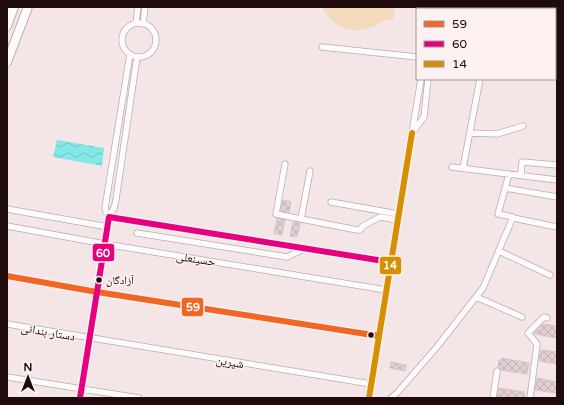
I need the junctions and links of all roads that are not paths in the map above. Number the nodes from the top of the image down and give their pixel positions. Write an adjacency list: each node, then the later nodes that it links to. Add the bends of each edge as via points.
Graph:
1 (9, 7): 6 (street)
2 (14, 7): 9 (highway)
3 (28, 7): 14 (highway)
4 (138, 7): 7 (street)
5 (145, 7): 8 (street)
6 (7, 12)
7 (136, 23): 8 (street); 11 (street, via 127,28 122,38 124,48)
8 (143, 24): 12 (street, via 155,34 156,46 148,55)
9 (7, 26)
10 (322, 47): 13 (street)
11 (130, 54): 12 (street); 29 (street)
12 (137, 57): 30 (street)
13 (416, 57)
14 (7, 62)
15 (421, 80): 19 (street)
16 (428, 80): 19 (street, via 424,117)
17 (480, 80): 20 (street)
18 (523, 126): 20 (street, via 496,134)
19 (412, 133): 36 (main road)
20 (470, 133): 24 (street)
21 (285, 164): 38 (street, via 276,214)
22 (557, 165): 27 (street, via 522,162)
23 (452, 167): 24 (street)
24 (463, 168): 26 (street)
25 (310, 171): 38 (street)
26 (509, 174): 27 (street); 31 (street)
27 (521, 175): 28 (street)
28 (557, 180)
29 (109, 182): 30 (street); 35 (street, via 105,208)
30 (118, 183): 35 (street, via 114,209)
31 (505, 188): 32 (street); 37 (street, via 498,214)
32 (557, 197)
33 (331, 202): 36 (street)
34 (7, 209): 40 (street)
35 (109, 215): 40 (street); 44 (street)
36 (398, 217): 38 (street, via 380,217 360,230); 46 (main road)
37 (513, 218): 41 (street); 45 (street)
38 (300, 219)
39 (7, 226): 43 (street, حسینعلی)
40 (108, 227): 43 (street)
41 (557, 227)
42 (137, 233): 44 (street, via 287,257)
43 (105, 244): 49 (street, حسینعلی); 50 (street)
44 (304, 248): 46 (street)
45 (499, 251): 47 (street); 51 (street, via 483,288)
46 (390, 262): 49 (main road)
47 (550, 275)
48 (7, 276): 50 (street)
49 (386, 290): 55 (main road)
50 (97, 292): 55 (street); 56 (street)
51 (476, 297): 52 (street); 64 (street, via 436,348)
52 (522, 317)
53 (547, 318): 66 (street, via 544,316 528,333 537,344)
54 (7, 324): 56 (street, دستار بندانی)
55 (379, 336): 59 (main road)
56 (90, 339): 59 (street, شیرین); 60 (street)
57 (497, 371): 65 (street)
58 (7, 376): 60 (street)
59 (371, 384): 63 (main road)
60 (82, 389): 61 (street); 62 (street)
61 (80, 398)
62 (140, 398)
63 (369, 398)
64 (391, 398)
65 (493, 398)
66 (530, 398)

